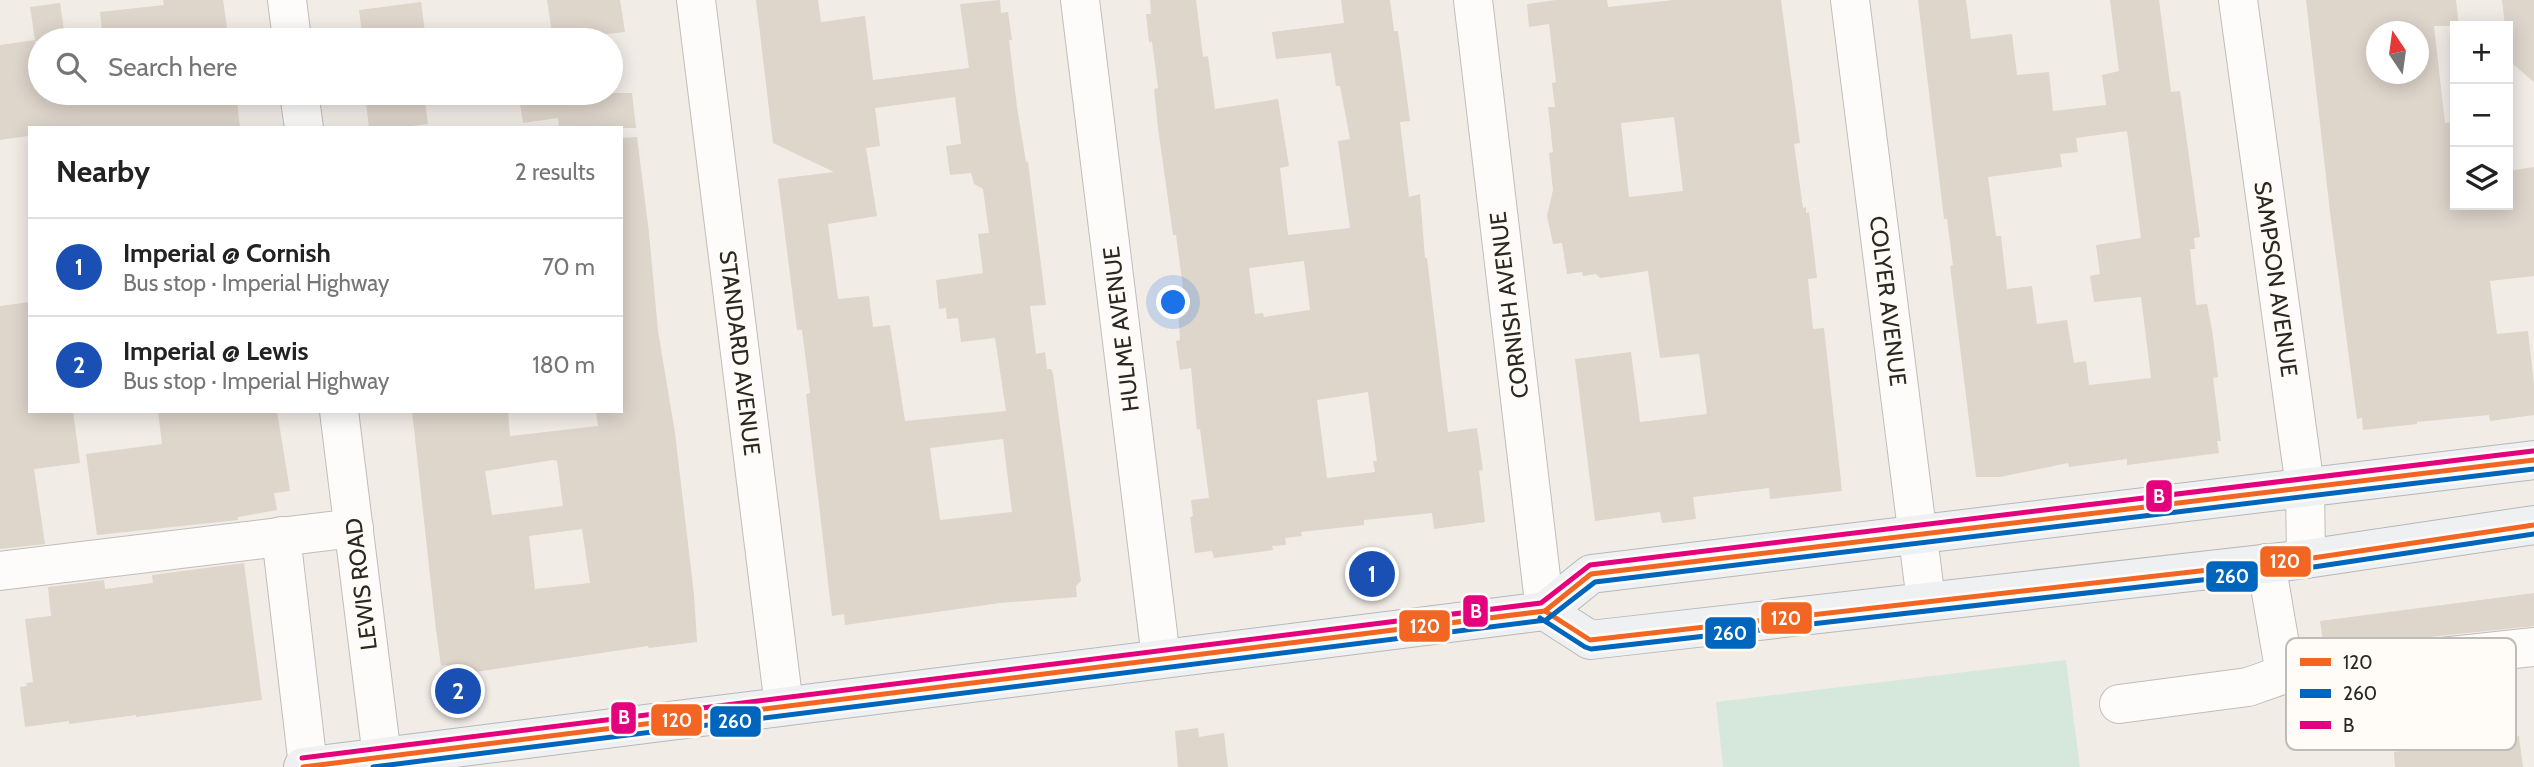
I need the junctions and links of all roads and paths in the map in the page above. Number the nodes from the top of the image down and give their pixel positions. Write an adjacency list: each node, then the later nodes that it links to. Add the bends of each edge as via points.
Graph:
1 (287, 0): 7 (street)
2 (696, 0): 27 (street, STANDARD AVENUE)
3 (1080, 0): 24 (street, HULME AVENUE)
4 (1473, 0): 21 (street, CORNISH AVENUE)
5 (1850, 0): 15 (street, COLYER AVENUE)
6 (2238, 0): 12 (street, SAMPSON AVENUE)
7 (290, 28)
8 (301, 105): 9 (street)
9 (304, 126)
10 (340, 413): 14 (street, LEWIS ROAD)
11 (2534, 460): 12 (main road)
12 (2305, 487): 15 (main road); 17 (street, SAMPSON AVENUE)
13 (2534, 525): 17 (main road)
14 (354, 528): 16 (street); 28 (street, LEWIS ROAD)
15 (1917, 535): 20 (street, COLYER AVENUE); 21 (main road, via 1591,574)
16 (281, 536): 19 (street); 29 (street)
17 (2306, 559): 18 (main road)
18 (2266, 563): 20 (main road); 25 (street)
19 (0, 571)
20 (1926, 601): 21 (main road, via 1590,640)
21 (1545, 611): 24 (main road)
22 (2534, 647): 23 (street)
23 (2516, 649)
24 (1161, 658): 27 (main road)
25 (2286, 674): 26 (street, via 2248,687)
26 (2119, 704)
27 (784, 706): 28 (main road)
28 (382, 757): 29 (main road)
29 (309, 766): 30 (main road)
30 (303, 767)

